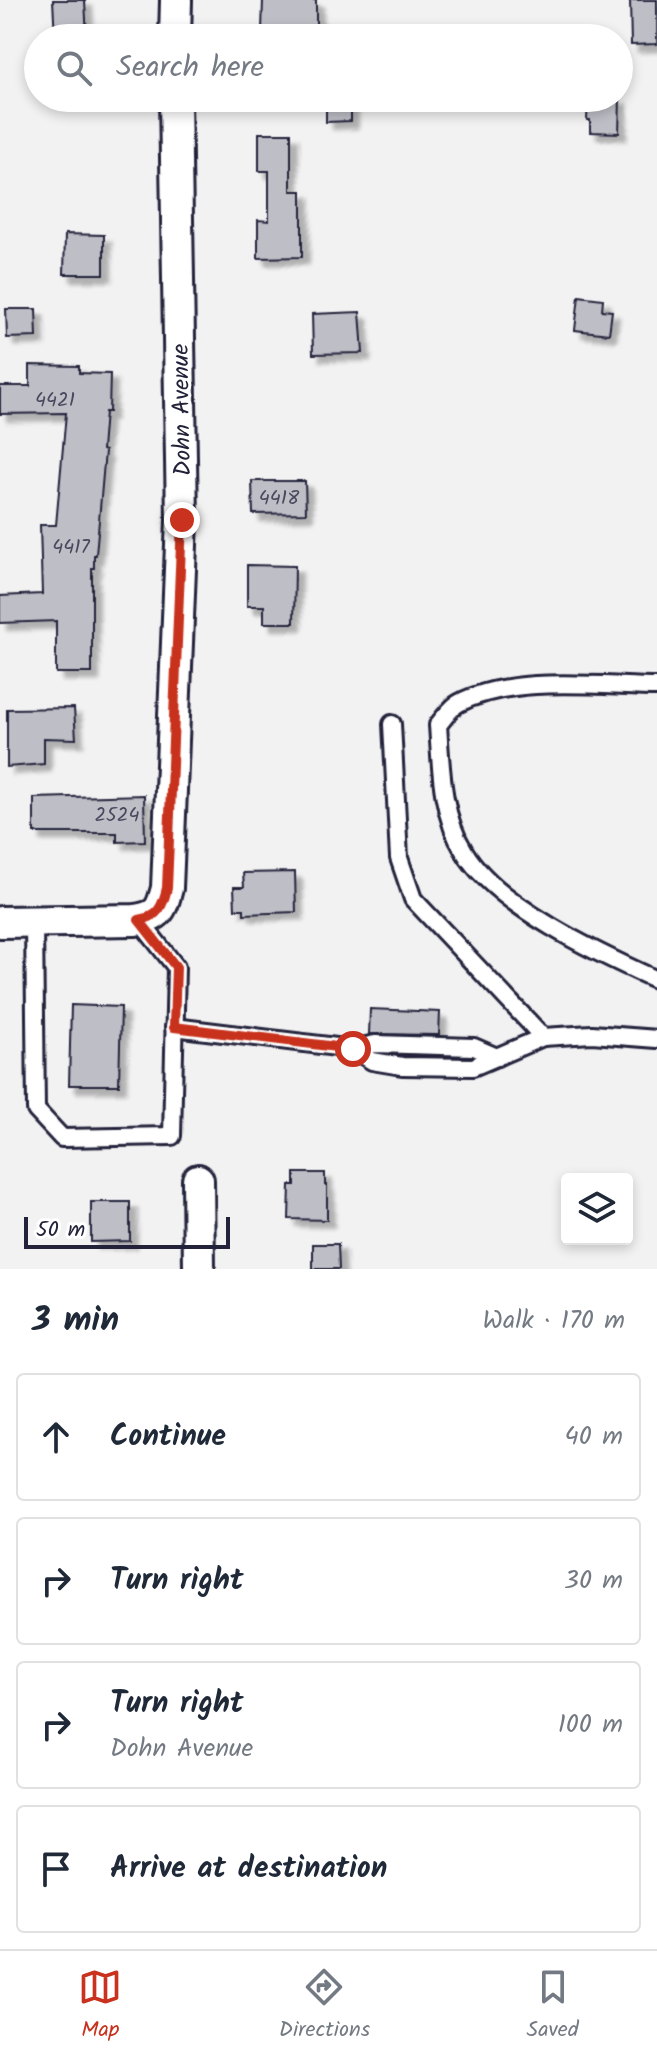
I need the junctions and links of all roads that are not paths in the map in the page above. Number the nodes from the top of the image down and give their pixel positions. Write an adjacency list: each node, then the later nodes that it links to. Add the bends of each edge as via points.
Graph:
1 (176, 0): 2 (street)
2 (175, 24)
3 (175, 112): 6 (street, Dohn Avenue, via 182,520 167,888 163,905)
4 (657, 687): 9 (lane, via 492,690 456,704 438,725 452,824 464,852 485,877 556,928)
5 (392, 724): 11 (lane, via 399,858 413,899)
6 (148, 916): 8 (street); 10 (lane, via 176,967)
7 (0, 922): 8 (street)
8 (34, 922): 10 (lane, via 36,1110 62,1138 172,1136)
9 (657, 980)
10 (174, 1027): 11 (lane, via 353,1049 372,1061 402,1066 473,1067)
11 (543, 1037): 12 (lane)
12 (657, 1039)
13 (198, 1180): 14 (street)
14 (199, 1269)

